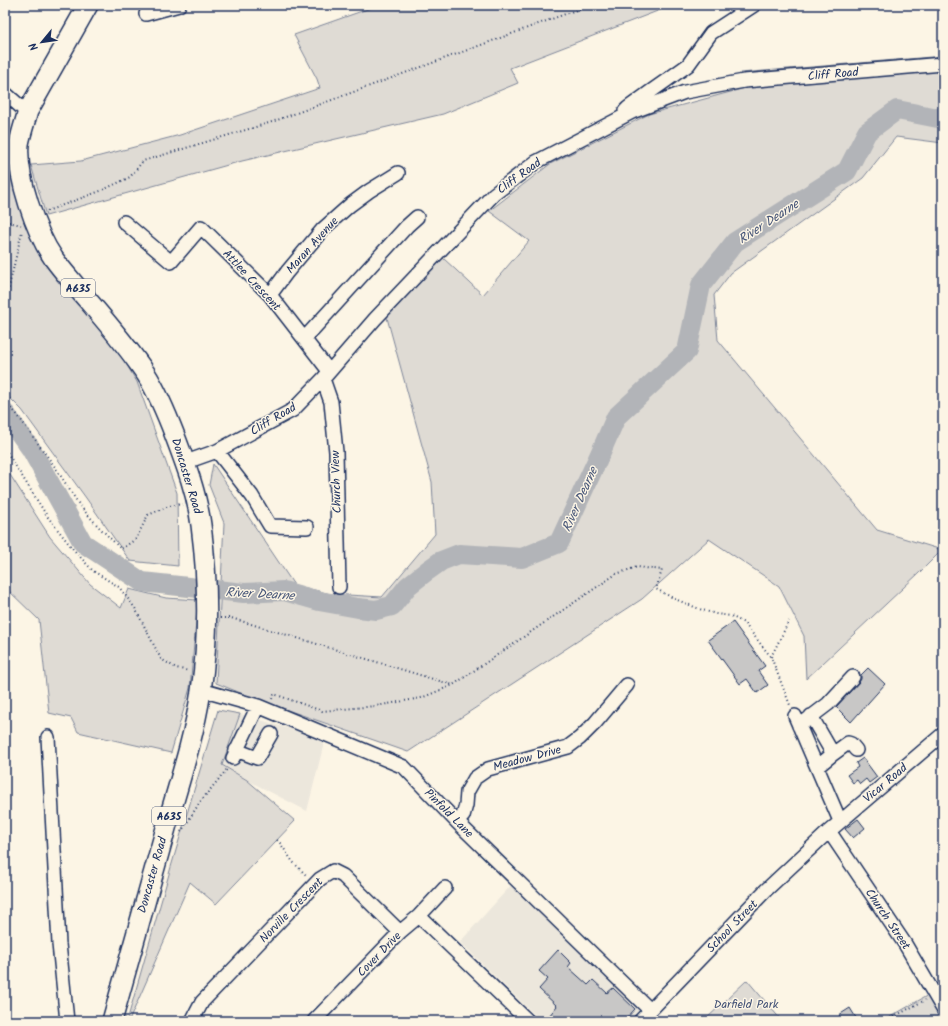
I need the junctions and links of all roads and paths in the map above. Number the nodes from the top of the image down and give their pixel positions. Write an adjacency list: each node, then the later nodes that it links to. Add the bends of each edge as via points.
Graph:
1 (88, 5): 8 (highway, Doncaster Road / A635)
2 (179, 5): 5 (street)
3 (588, 5): 12 (path, via 272,122 143,161 130,177)
4 (754, 5): 9 (street, via 711,33 688,64 628,108)
5 (146, 14)
6 (943, 64): 9 (street, Cliff Road, via 744,81 685,92)
7 (5, 93): 8 (street)
8 (28, 111): 12 (highway, Doncaster Road / A635, via 19,146 19,165)
9 (617, 120): 17 (street, Cliff Road, via 536,162 494,194 375,318)
10 (398, 173): 14 (street, Maran Avenue, via 354,202 323,229)
11 (417, 217): 16 (street)
12 (29, 221): 15 (path); 21 (highway, Doncaster Road / A635, via 54,259 147,376 164,407)
13 (124, 222): 14 (street, Attlee Crescent, via 171,262 201,227)
14 (270, 296): 16 (street, Attlee Crescent)
15 (5, 304)
16 (304, 339): 17 (street, Attlee Crescent)
17 (326, 375): 20 (street, Cliff Road, via 293,410); 24 (street, Church View, via 336,452)
18 (5, 403): 22 (path, via 55,467 80,506 121,549 136,539 148,515 169,506)
19 (5, 449): 29 (path, via 47,516 73,549 93,571 119,587 136,608 161,658)
20 (217, 451): 21 (street, Cliff Road); 23 (street, via 252,496 270,526)
21 (186, 462): 22 (highway, Doncaster Road / A635)
22 (197, 501): 29 (highway, Doncaster Road / A635, via 205,568 205,655)
23 (307, 527)
24 (338, 587)
25 (231, 618): 30 (path)
26 (789, 621): 27 (path)
27 (771, 657): 30 (path, via 744,623 731,616 702,610 656,590 662,570 637,566 616,574); 34 (path)
28 (853, 677): 33 (street, via 828,704)
29 (202, 681): 32 (street, Pinfold Lane); 55 (highway, Doncaster Road / A635, via 192,734)
30 (453, 685): 32 (path, via 421,698 376,706 322,711 274,694)
31 (627, 685): 43 (street, Meadow Drive, via 595,723 568,747 488,769 475,778 467,792 463,816)
32 (263, 707): 39 (street); 43 (street, Pinfold Lane, via 404,767)
33 (811, 716): 34 (street); 40 (street)
34 (797, 720): 41 (street)
35 (272, 734): 39 (street, via 257,758)
36 (943, 734): 42 (street, Vicar Road)
37 (48, 737): 54 (street, via 59,944)
38 (856, 750): 40 (street, via 848,743)
39 (234, 754): 44 (path, via 229,767 200,802)
40 (833, 754): 41 (street)
41 (817, 767): 42 (street)
42 (840, 821): 45 (street, Vicar Road)
43 (457, 822): 53 (street, Pinfold Lane)
44 (181, 832)
45 (826, 833): 51 (street, Church Street, via 833,837 906,944); 53 (street, School Street, via 766,890)
46 (277, 840): 47 (path, via 293,862)
47 (315, 884): 50 (street, Norville Crescent, via 333,871 343,876); 56 (street, Norville Crescent, via 202,1002)
48 (444, 888): 49 (street, Cover Drive)
49 (419, 916): 50 (street, Cover Drive); 58 (street)
50 (400, 932): 57 (street, Cover Drive)
51 (934, 994): 52 (street, Church Street); 60 (path)
52 (943, 1009)
53 (650, 1010): 59 (street, School Street)
54 (67, 1021)
55 (112, 1021)
56 (192, 1021)
57 (314, 1021)
58 (528, 1021)
59 (640, 1021)
60 (886, 1021)

